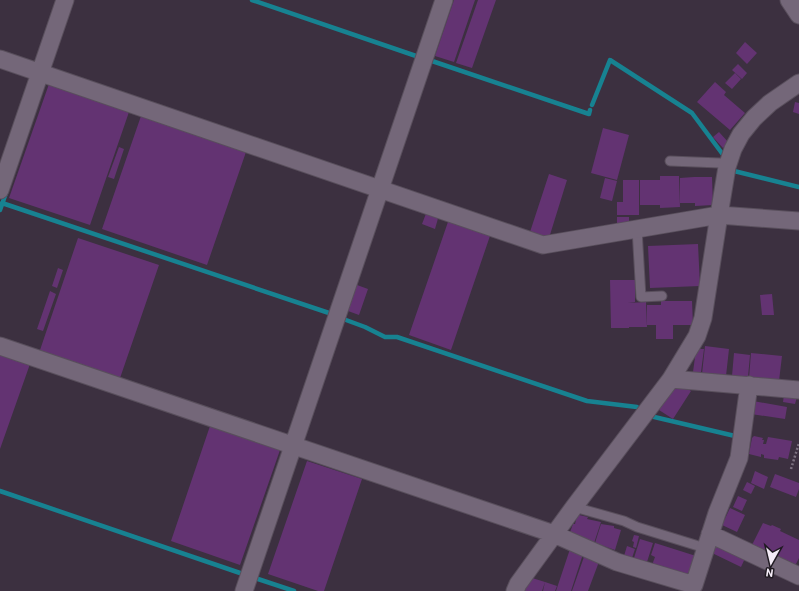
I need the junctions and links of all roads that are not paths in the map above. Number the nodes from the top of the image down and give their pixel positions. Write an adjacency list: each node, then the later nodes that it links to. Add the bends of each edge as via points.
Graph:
1 (65, 0): 4 (street)
2 (444, 0): 8 (street)
3 (0, 59): 4 (street)
4 (40, 73): 8 (street); 9 (street)
5 (797, 87): 7 (street, via 770,103 754,118 741,134)
6 (670, 161): 7 (lane, via 720,163)
7 (727, 167): 10 (street)
8 (380, 189): 12 (street, via 543,245); 18 (street)
9 (0, 190)
10 (718, 215): 11 (street); 12 (street); 15 (street, via 703,318 697,336)
11 (799, 221)
12 (637, 229): 13 (lane, via 640,297)
13 (662, 296)
14 (0, 346): 18 (street)
15 (671, 379): 16 (street); 19 (street)
16 (749, 385): 17 (street); 21 (street, via 739,458)
17 (799, 390)
18 (294, 446): 20 (street); 24 (street)
19 (574, 507): 20 (street); 21 (lane, via 638,527)
20 (554, 534): 23 (street, via 617,562); 25 (street)
21 (708, 541): 22 (street); 23 (street)
22 (799, 576)
23 (693, 588)
24 (244, 591)
25 (515, 591)

